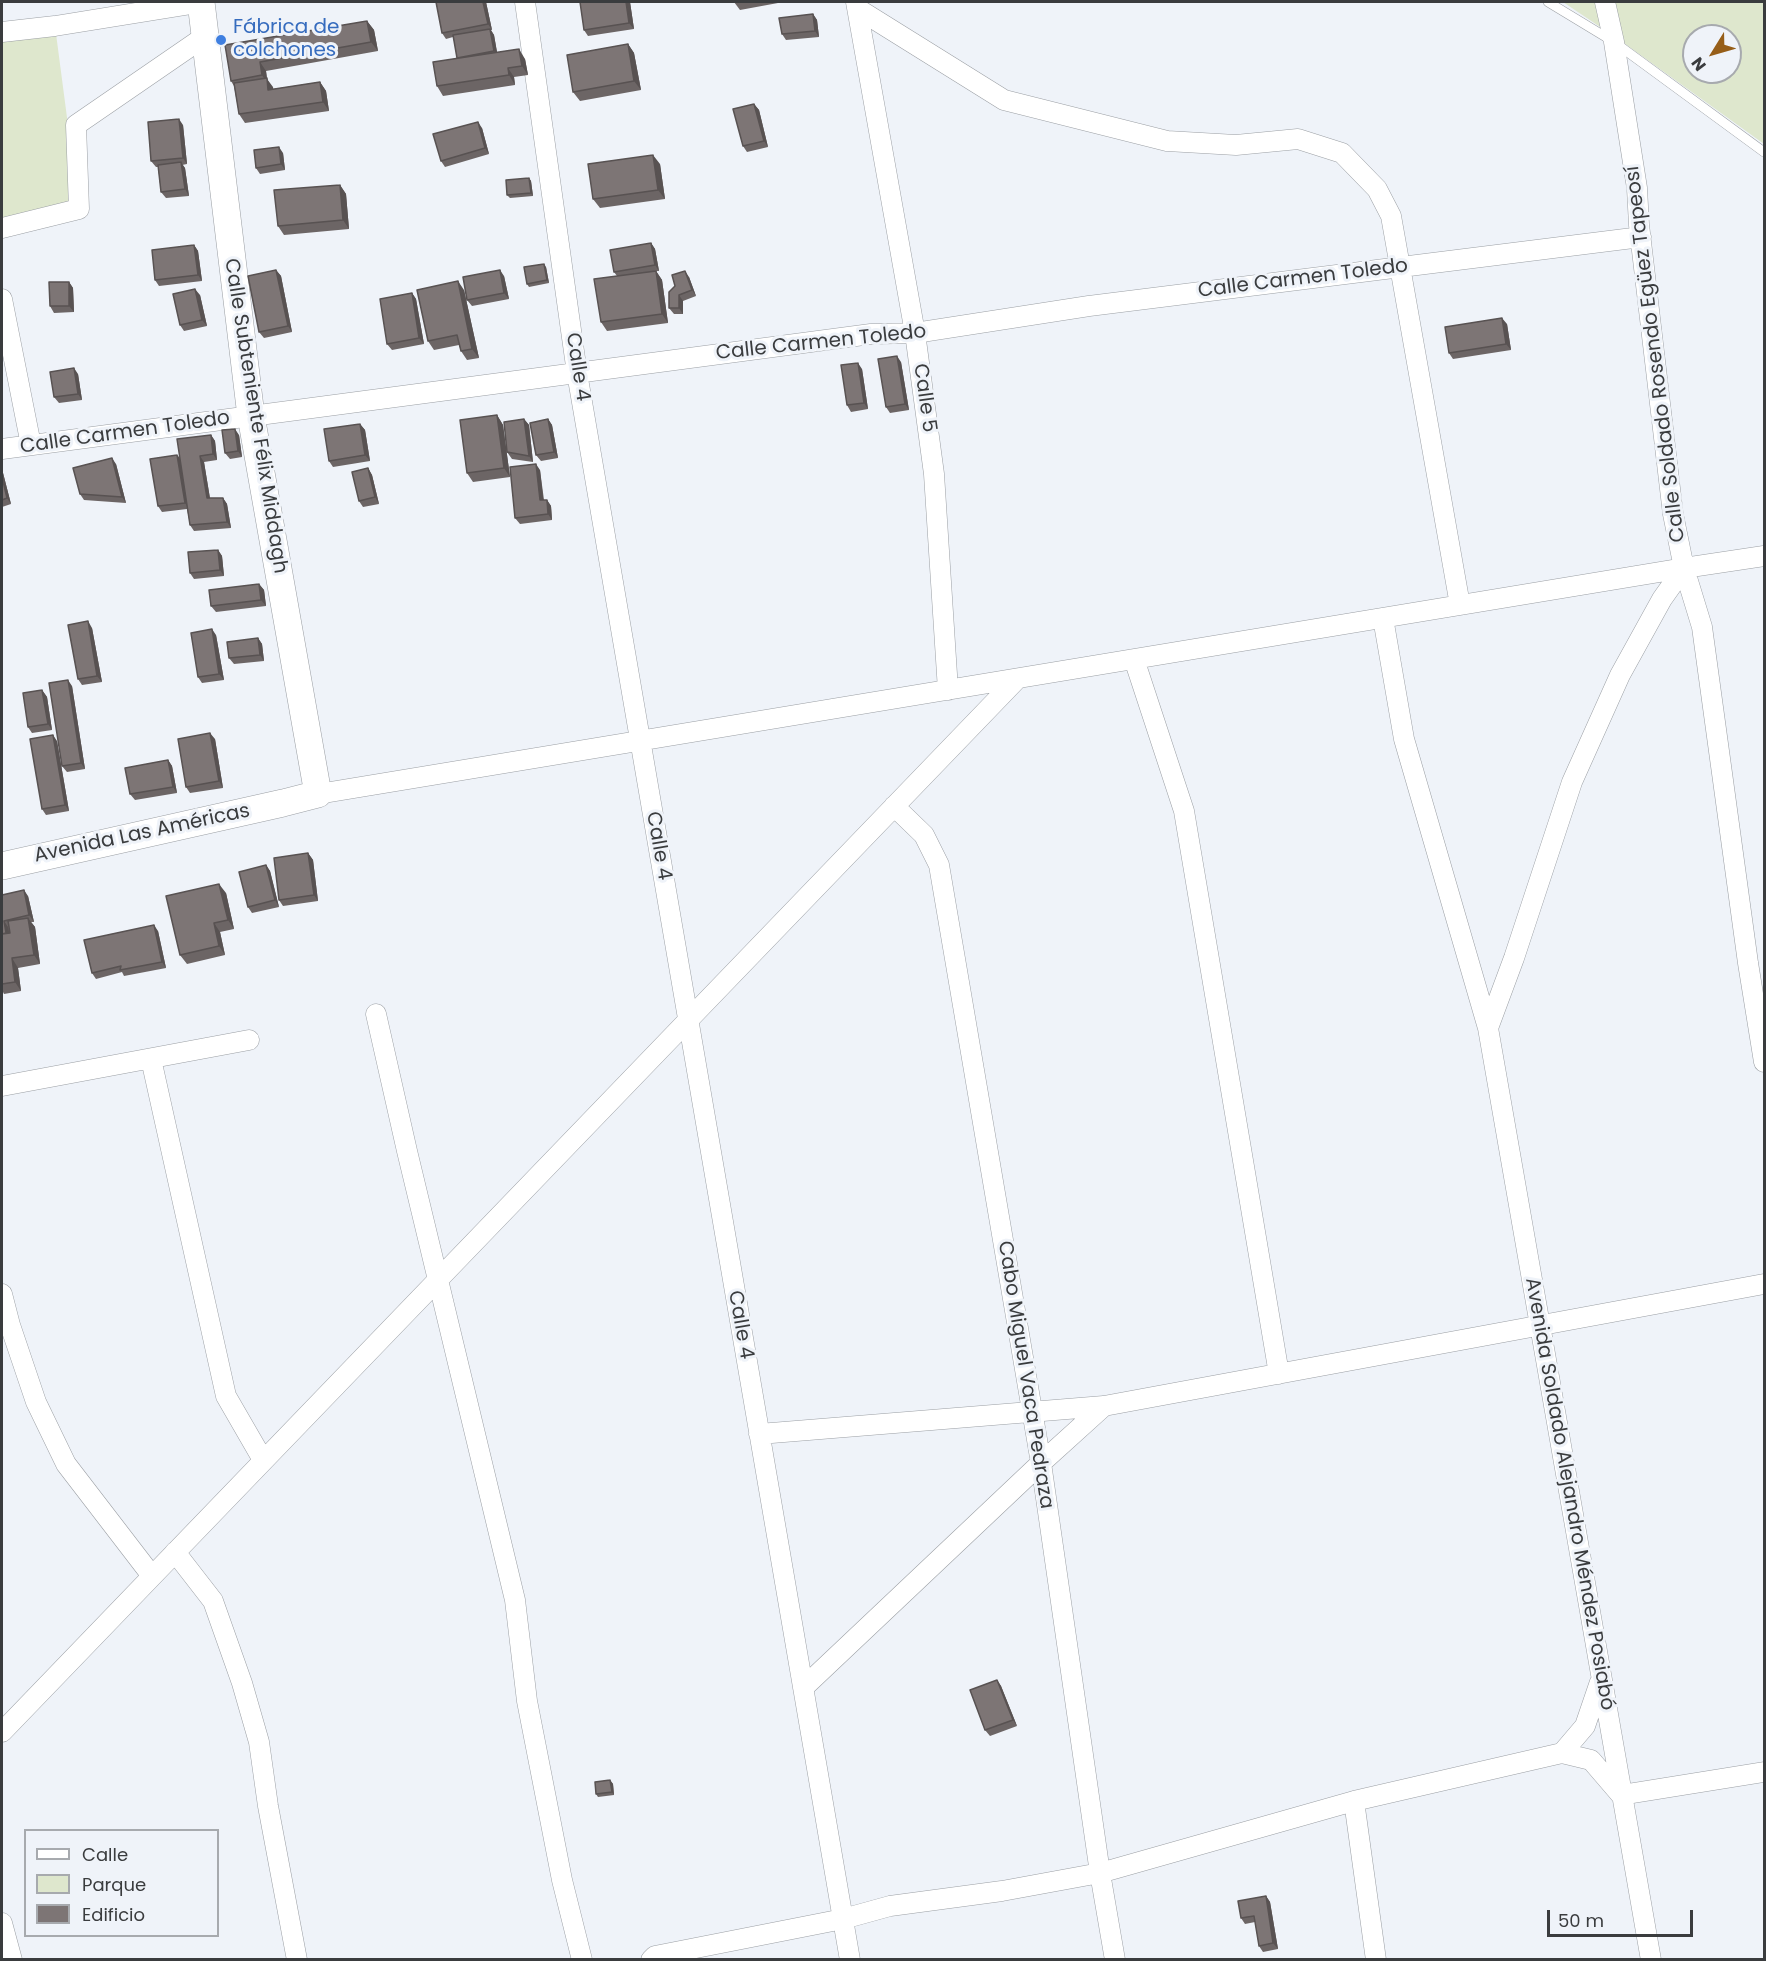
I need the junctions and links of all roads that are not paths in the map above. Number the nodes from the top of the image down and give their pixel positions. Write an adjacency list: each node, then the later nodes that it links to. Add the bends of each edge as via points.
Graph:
1 (202, 2): 6 (street); 7 (main road, Calle Subteniente Félix Middagh)
2 (525, 2): 15 (street, Calle 4)
3 (1548, 2): 8 (lane)
4 (1605, 2): 8 (street, Calle Soldado Rosendo Egüez Tapeosí)
5 (857, 5): 12 (street, via 1004,100 1167,141 1236,145 1298,139 1342,153 1382,198 1391,216); 14 (street, Calle 5)
6 (2, 32)
7 (204, 37): 10 (street, via 76,125 79,209); 16 (main road, Calle Subteniente Félix Middagh)
8 (1614, 42): 9 (lane); 11 (street, Calle Soldado Rosendo Egüez Tapeosí)
9 (1764, 152)
10 (2, 228)
11 (1641, 237): 12 (street, Calle Carmen Toledo); 20 (street, Calle Soldado Rosendo Egüez Tapeosí, via 1672,514)
12 (1400, 267): 14 (street, Calle Carmen Toledo, via 1089,306); 21 (street)
13 (2, 299): 17 (street)
14 (915, 333): 15 (street, Calle Carmen Toledo, via 872,334); 25 (street, Calle 5, via 934,474)
15 (577, 373): 16 (street, Calle Carmen Toledo); 26 (street, Calle 4)
16 (251, 416): 17 (street, Calle Carmen Toledo); 27 (main road, Calle Subteniente Félix Middagh)
17 (32, 445): 18 (street, Calle Carmen Toledo)
18 (2, 449)
19 (1764, 556): 20 (street)
20 (1684, 568): 21 (street); 32 (street, via 1620,675 1572,782); 35 (street, Calle Soldado Rosendo Egüez Tapeosí, via 1702,627)
21 (1460, 605): 22 (street)
22 (1383, 618): 23 (street); 32 (street, Avenida Soldado Alejandro Méndez Posiabó, via 1404,739)
23 (1134, 659): 24 (street); 41 (street, via 1184,811)
24 (1017, 679): 25 (street); 28 (street)
25 (948, 690): 26 (street)
26 (640, 741): 27 (street); 31 (street, Calle 4)
27 (318, 794): 29 (main road, Avenida Las Américas)
28 (894, 806): 31 (street); 43 (street, Cabo Miguel Vaca Pedraza, via 924,835 939,865)
29 (2, 866)
30 (376, 1014): 37 (street)
31 (688, 1020): 37 (street); 44 (street, Calle 4)
32 (1488, 1028): 40 (street, Avenida Soldado Alejandro Méndez Posiabó)
33 (249, 1040): 34 (street)
34 (151, 1059): 36 (street); 45 (street, via 226,1396)
35 (1764, 1062)
36 (2, 1086)
37 (438, 1279): 45 (street); 61 (street, via 515,1600 527,1701 562,1880)
38 (1764, 1284): 40 (street)
39 (2, 1294): 48 (street, via 36,1402 66,1464)
40 (1540, 1326): 41 (street); 49 (street, Avenida Soldado Alejandro Méndez Posiabó)
41 (1279, 1374): 42 (street)
42 (1104, 1406): 43 (street); 46 (street)
43 (1032, 1412): 44 (street); 46 (street, Cabo Miguel Vaca Pedraza)
44 (759, 1434): 50 (street, Calle 4)
45 (263, 1461): 47 (street)
46 (1041, 1462): 50 (street); 56 (street, Cabo Miguel Vaca Pedraza)
47 (175, 1552): 48 (street); 60 (street, via 213,1602 260,1742)
48 (152, 1576): 51 (street)
49 (1601, 1680): 52 (street, via 1585,1726); 54 (street, Avenida Soldado Alejandro Méndez Posiabó)
50 (803, 1688): 57 (street, Calle 4)
51 (2, 1732)
52 (1562, 1753): 54 (street, via 1591,1760); 55 (street)
53 (1764, 1772): 54 (street)
54 (1621, 1794): 66 (street, Avenida Soldado Alejandro Méndez Posiabó)
55 (1354, 1802): 56 (street); 65 (street)
56 (1100, 1872): 57 (street, via 1002,1891 890,1906); 64 (street, Cabo Miguel Vaca Pedraza)
57 (843, 1919): 62 (street); 63 (street, Calle 4)
58 (2, 1923): 59 (street)
59 (12, 1959)
60 (297, 1959)
61 (582, 1959)
62 (651, 1959)
63 (850, 1959)
64 (1115, 1959)
65 (1376, 1959)
66 (1651, 1959)

